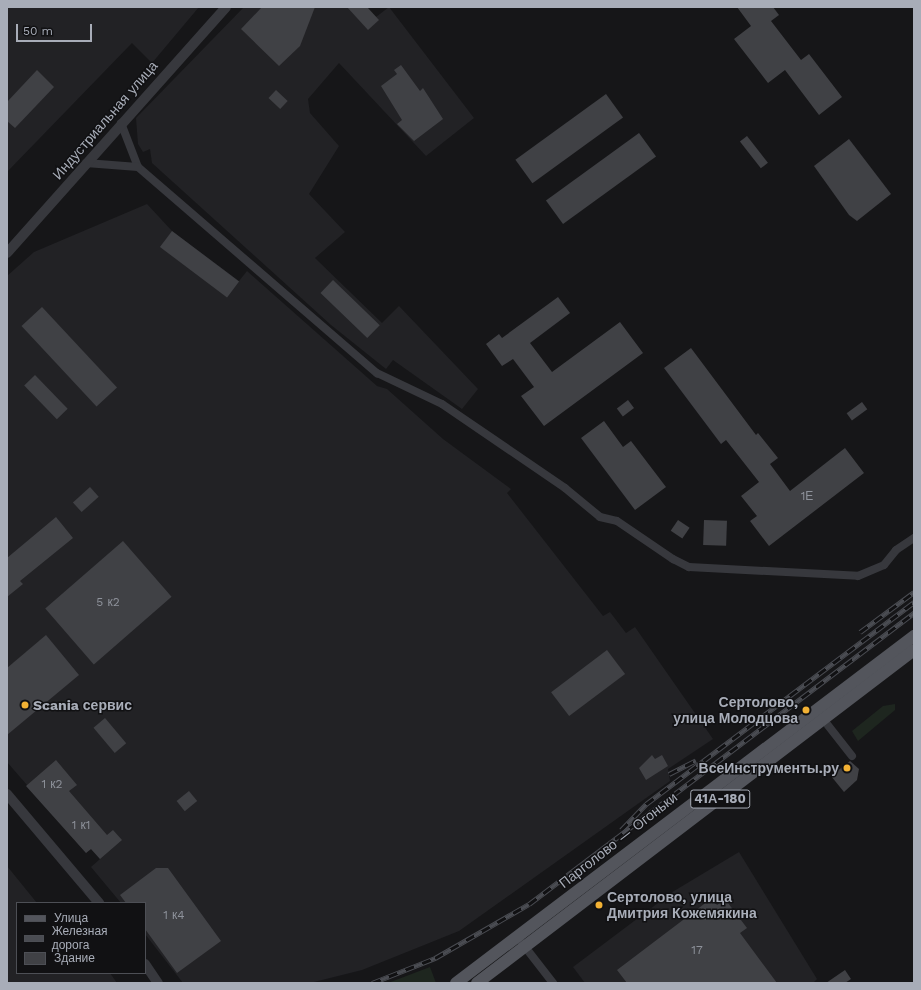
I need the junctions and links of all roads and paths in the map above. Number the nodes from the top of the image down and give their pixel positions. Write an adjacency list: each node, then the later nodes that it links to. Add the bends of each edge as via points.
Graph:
1 (226, 7): 2 (street, Индустриальная улица)
2 (121, 124): 3 (street, Индустриальная улица); 4 (street)
3 (86, 163): 4 (street); 5 (street, Индустриальная улица)
4 (138, 168): 6 (street, via 377,373 442,404 565,488 600,517 617,521 689,567 858,576 884,565 896,550)
5 (7, 253)
6 (914, 538)
7 (914, 636): 13 (main road, Парголово — Огоньки / 41А-180)
8 (914, 650): 9 (main road, Парголово — Огоньки / 41А-180)
9 (824, 719): 10 (street); 14 (main road, Парголово — Огоньки / 41А-180)
10 (852, 756)
11 (7, 794): 12 (street)
12 (98, 902)
13 (517, 936): 14 (street); 17 (main road, Парголово — Огоньки / 41А-180)
14 (525, 946): 18 (main road, Парголово — Огоньки / 41А-180); 19 (street)
15 (146, 965): 16 (street)
16 (158, 983)
17 (456, 983)
18 (477, 983)
19 (553, 983)

